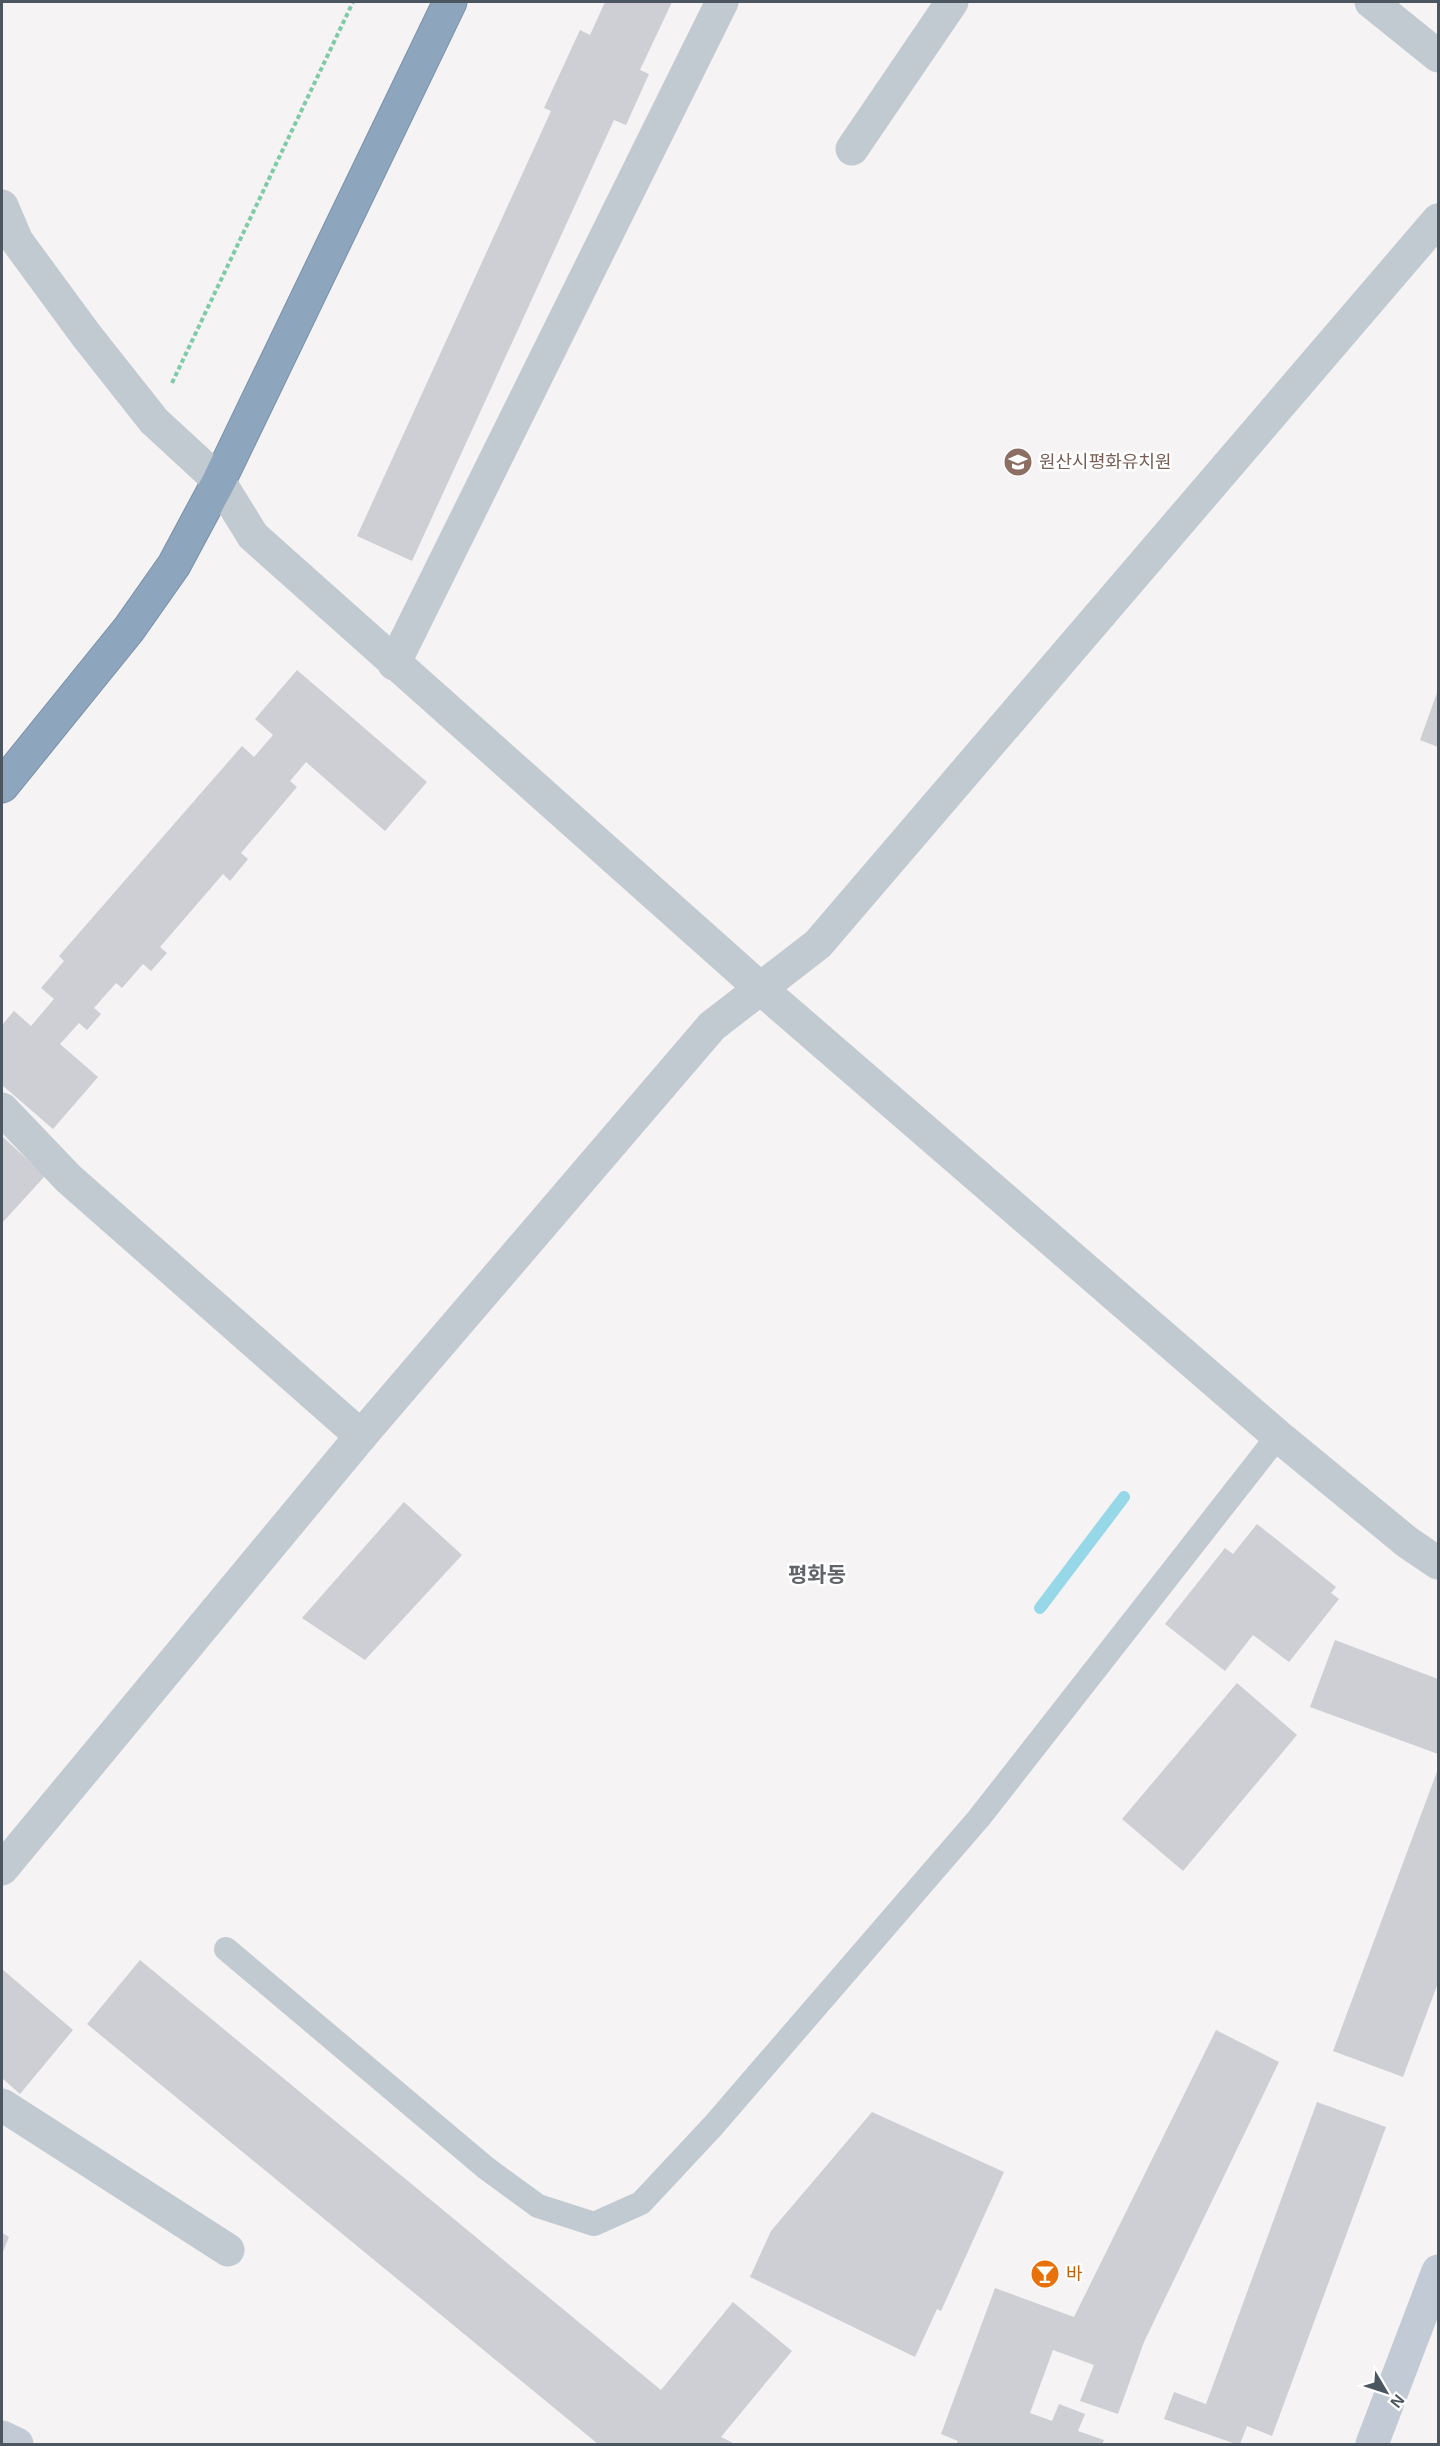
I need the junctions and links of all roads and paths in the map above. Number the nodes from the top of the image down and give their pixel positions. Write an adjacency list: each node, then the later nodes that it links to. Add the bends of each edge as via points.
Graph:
1 (353, 2): 11 (path)
2 (450, 2): 12 (highway)
3 (722, 2): 13 (street)
4 (952, 2): 7 (street)
5 (1371, 2): 6 (street)
6 (1438, 56)
7 (852, 149)
8 (2, 206): 10 (street)
9 (1438, 220): 15 (street, via 818,944)
10 (9, 250): 11 (street, via 86,335)
11 (153, 421): 12 (street)
12 (219, 481): 13 (street, via 253,536); 14 (highway, via 174,565 129,629)
13 (394, 664): 15 (street)
14 (2, 786)
15 (760, 988): 17 (street, via 712,1026); 18 (street)
16 (2, 1110): 17 (street, via 69,1179)
17 (361, 1436): 20 (street)
18 (1278, 1436): 19 (street); 21 (lane, via 979,1818 713,2126 641,2203 594,2224 538,2206 486,2168)
19 (1438, 1563)
20 (2, 1869)
21 (226, 1949)
22 (2, 2105): 23 (street)
23 (228, 2250)
24 (1438, 2271): 27 (main road)
25 (2, 2437): 26 (main road)
26 (17, 2445)
27 (1372, 2445)

